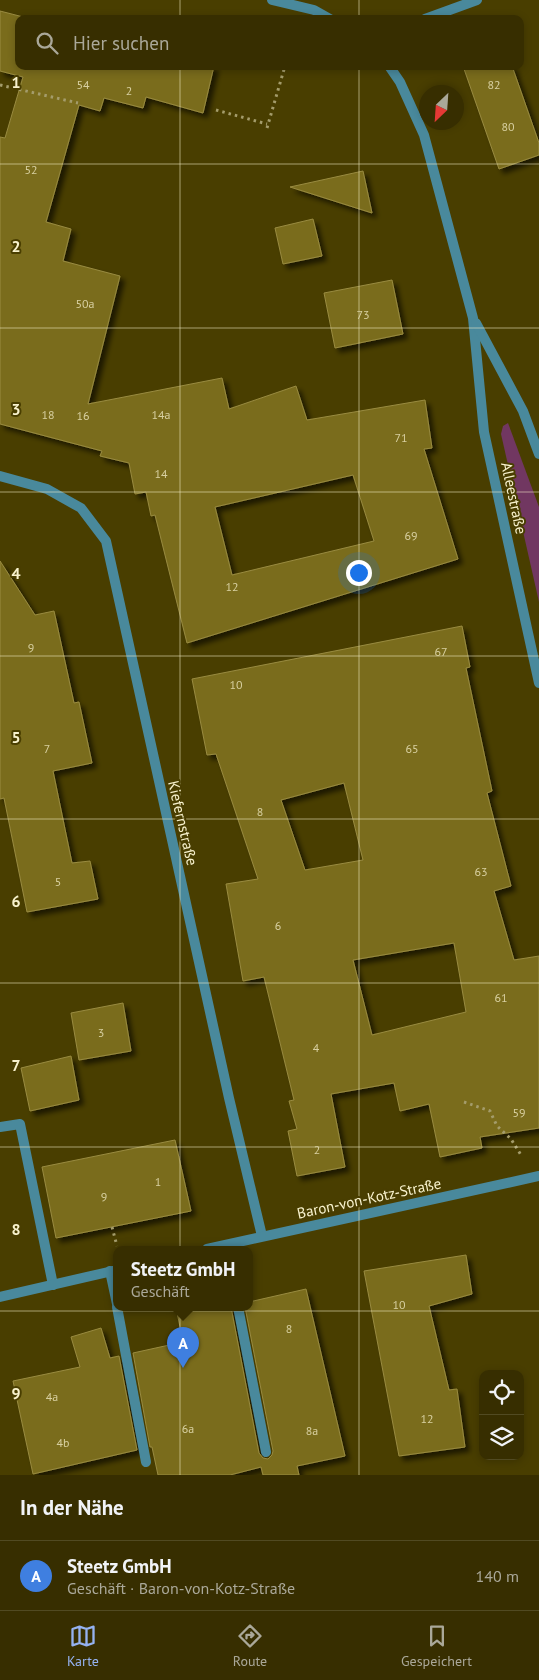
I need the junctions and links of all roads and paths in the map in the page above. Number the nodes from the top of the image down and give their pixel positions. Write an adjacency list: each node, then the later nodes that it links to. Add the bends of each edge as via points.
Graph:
1 (272, 0): 3 (street)
2 (477, 0): 4 (street)
3 (323, 15)
4 (436, 15)
5 (284, 70): 9 (path, via 267,126)
6 (392, 70): 10 (street, Alleestraße, via 424,135)
7 (0, 85): 8 (path)
8 (78, 104)
9 (216, 110)
10 (473, 318): 11 (street, Alleestraße, via 522,411); 13 (street, Alleestraße, via 484,432)
11 (539, 454)
12 (0, 476): 18 (street, Kiefernstraße, via 47,489 81,508 106,541)
13 (539, 683)
14 (464, 1102): 16 (path, via 490,1111 497,1126 511,1138)
15 (0, 1127): 22 (street, via 20,1124)
16 (534, 1178): 18 (street, Baron-von-Kotz-Straße)
17 (112, 1227): 19 (path)
18 (262, 1236): 20 (street, Baron-von-Kotz-Straße)
19 (116, 1241)
20 (227, 1246)
21 (113, 1270): 22 (street)
22 (54, 1285): 23 (street)
23 (0, 1297)
24 (118, 1311): 27 (street)
25 (239, 1311): 26 (street)
26 (266, 1452)
27 (146, 1462)

